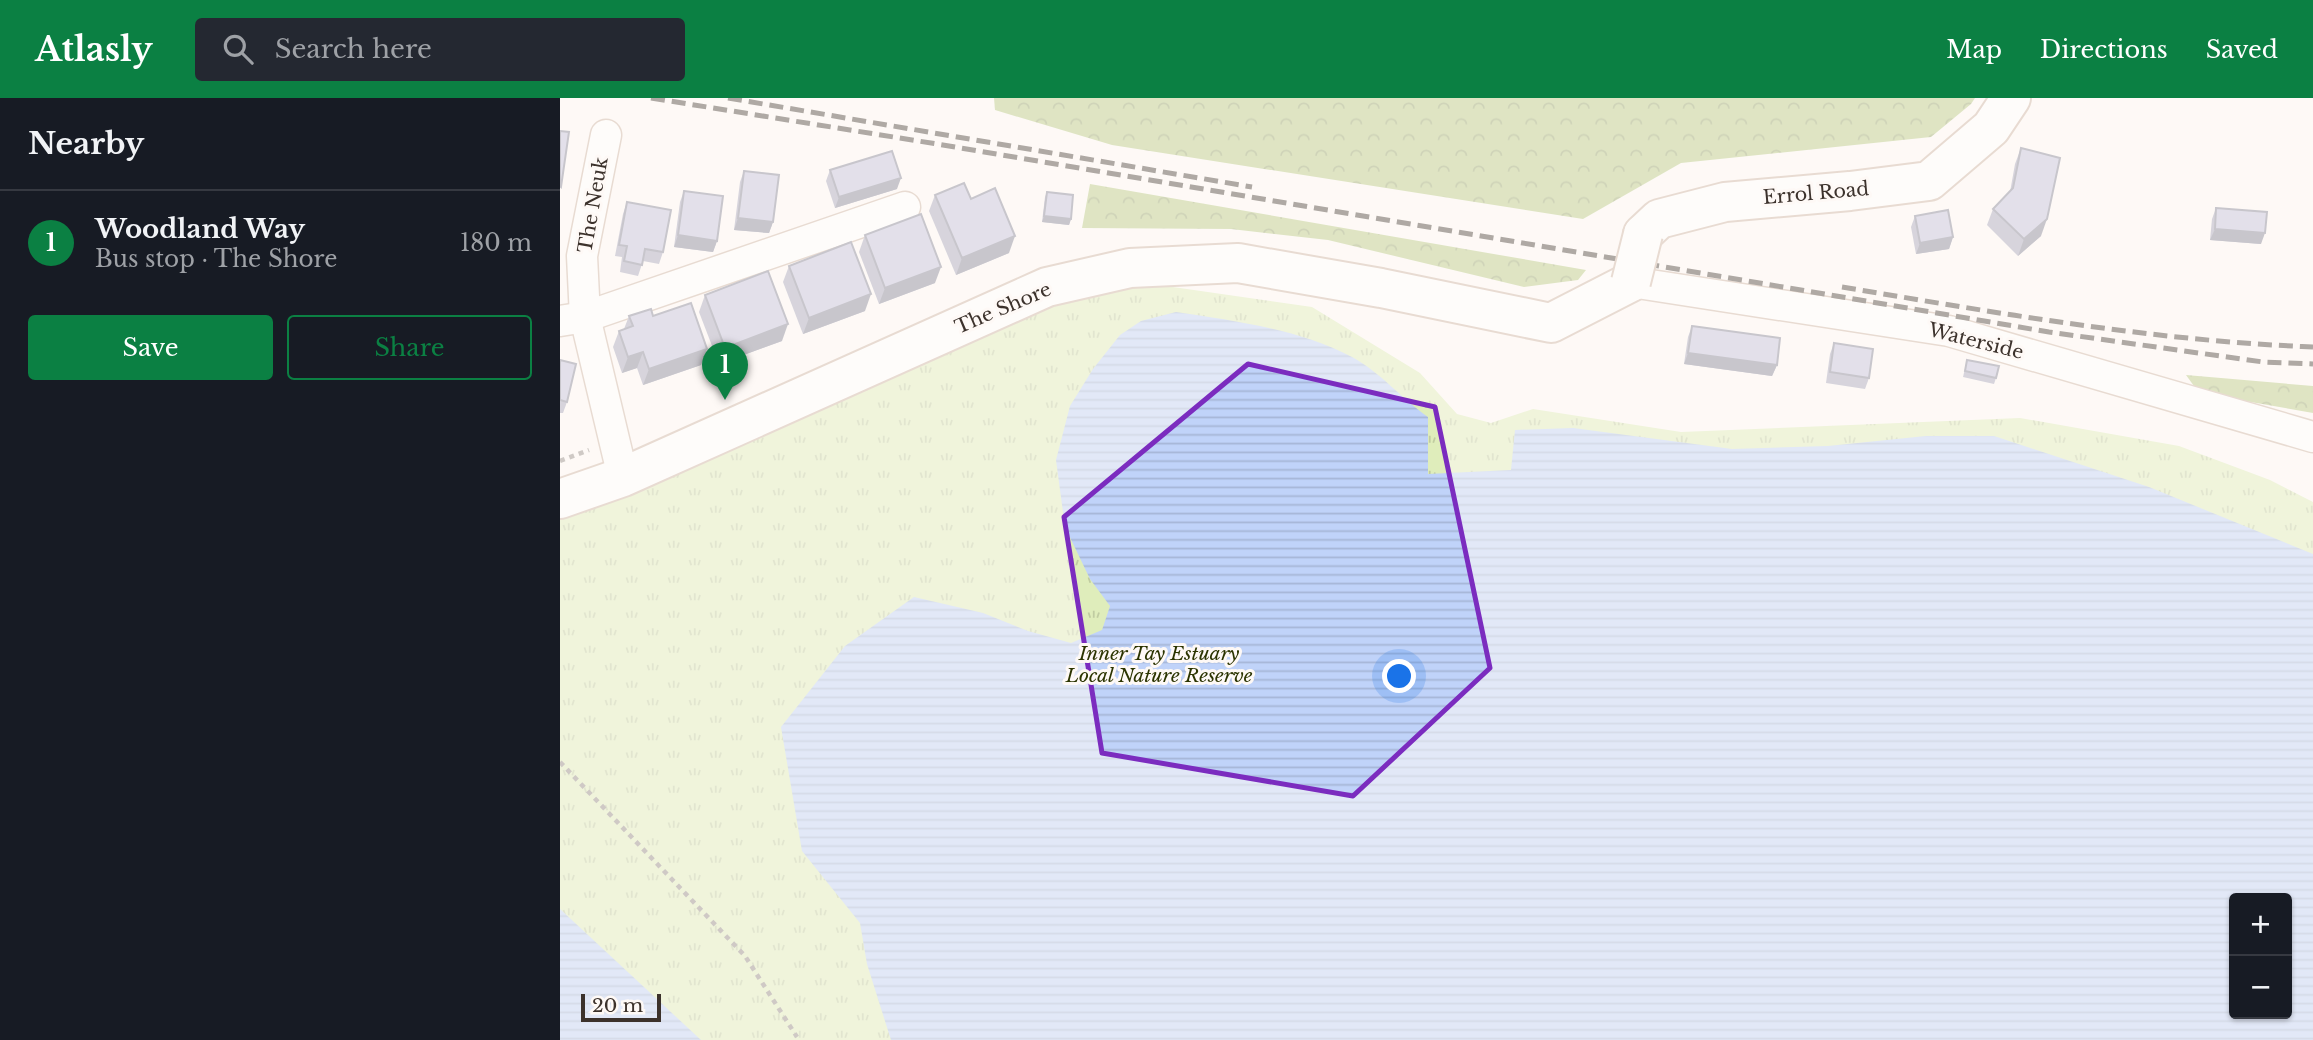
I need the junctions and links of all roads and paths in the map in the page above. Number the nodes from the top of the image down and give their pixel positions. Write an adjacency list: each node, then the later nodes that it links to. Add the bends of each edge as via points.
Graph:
1 (2011, 98): 4 (street, Errol Road, bridge, via 1991,128 1929,180 1725,202 1659,219 1643,234)
2 (606, 135): 5 (street, The Neuk)
3 (905, 207): 5 (street)
4 (1631, 282): 6 (street, Waterside, via 1949,331); 7 (street, The Shore, via 1551,323 1238,263 1130,268 1047,287)
5 (573, 319): 7 (street, The Neuk)
6 (2313, 437)
7 (623, 477): 8 (street, The Shore)
8 (560, 499)
9 (560, 762): 10 (path, via 745,956)
10 (797, 1037)

